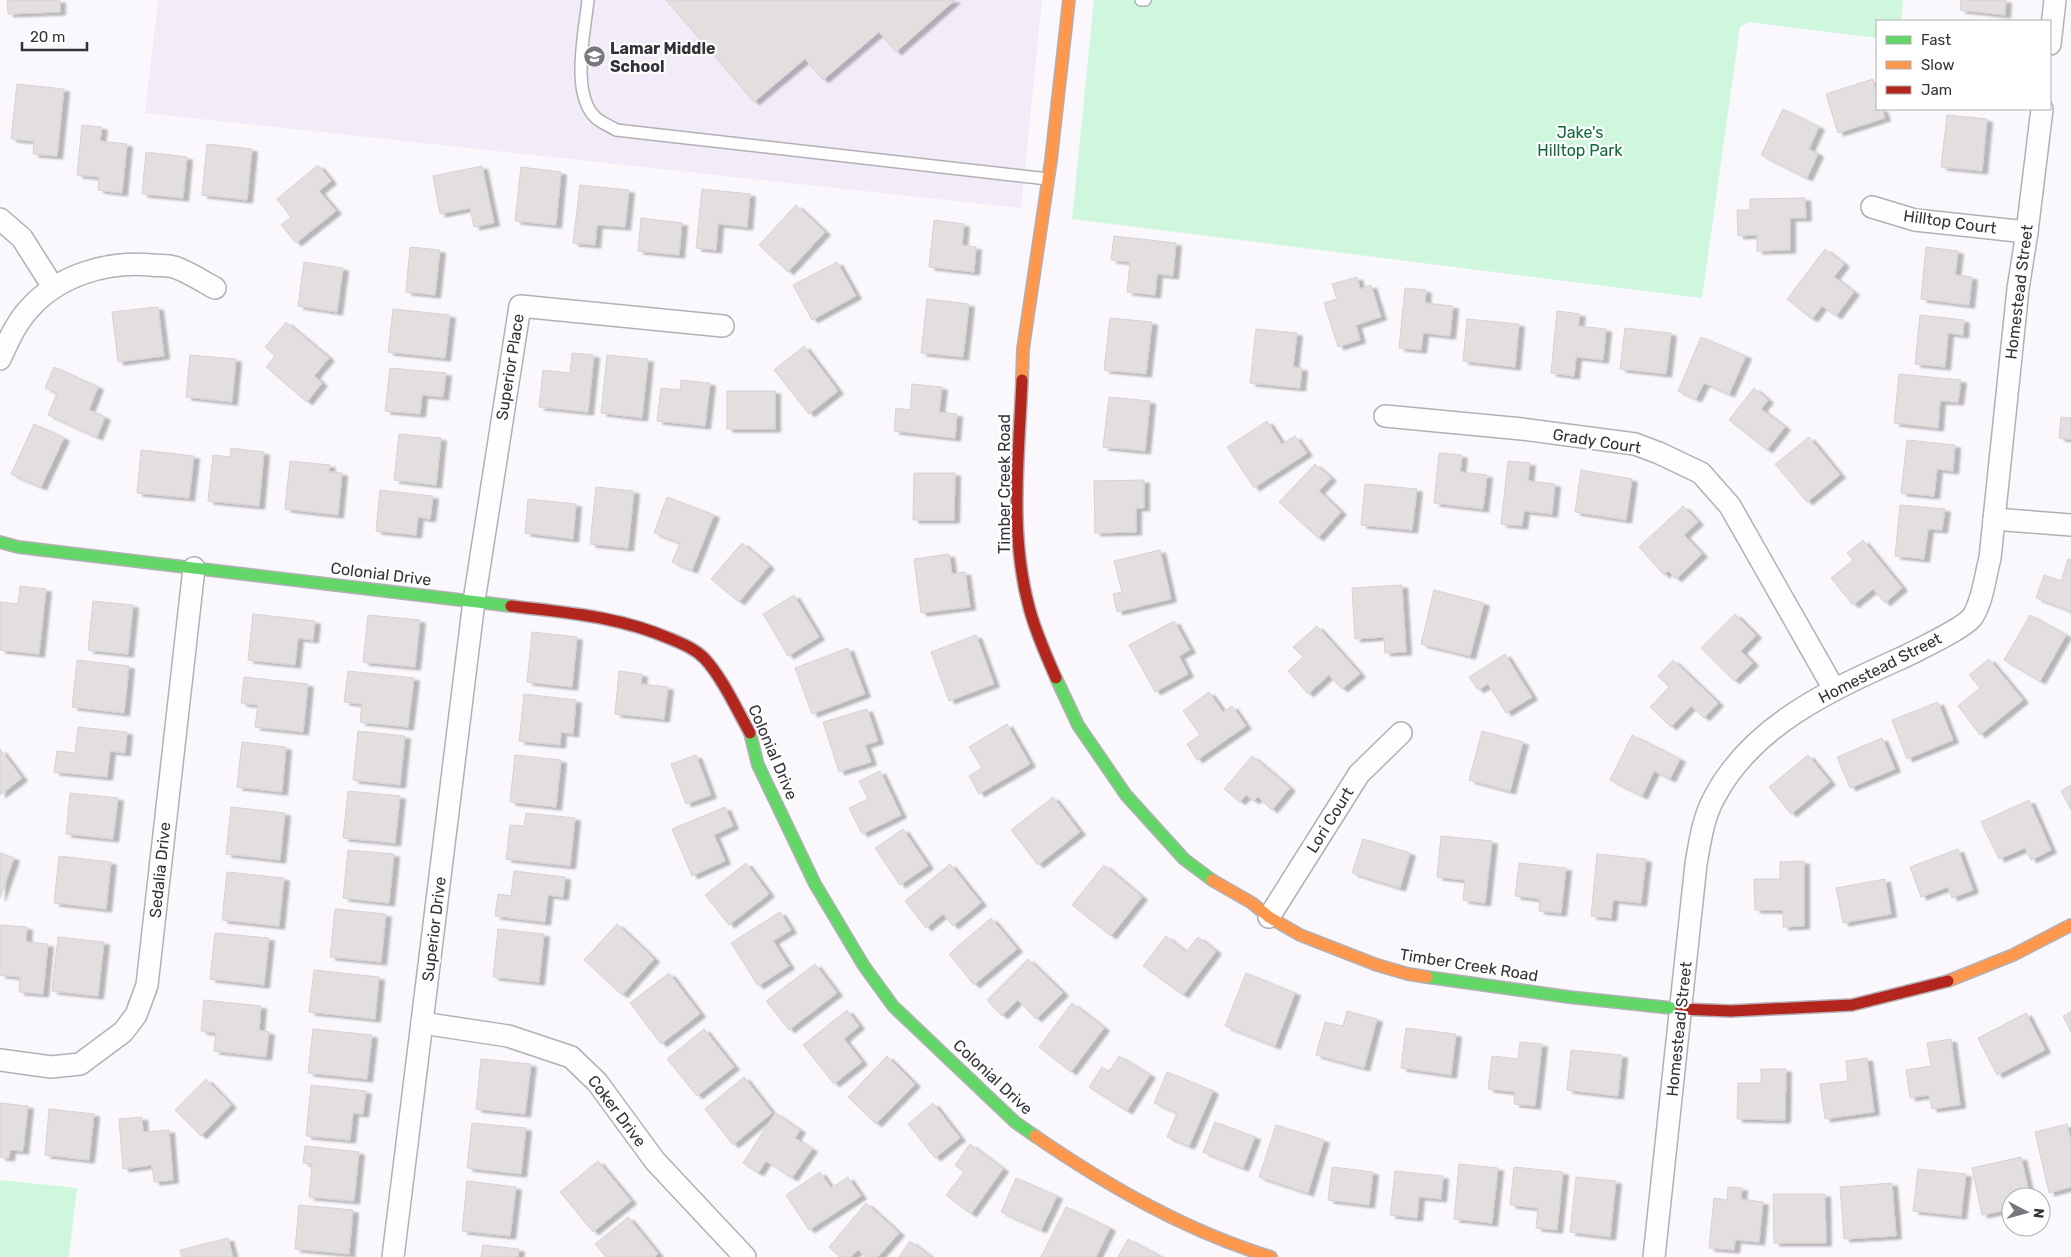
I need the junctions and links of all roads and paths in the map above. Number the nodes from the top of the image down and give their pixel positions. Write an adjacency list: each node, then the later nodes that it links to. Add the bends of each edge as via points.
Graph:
1 (588, 0): 8 (lane, via 580,69 584,96 595,117 616,130)
2 (1069, 0): 8 (street, Timber Creek Road)
3 (1141, 0): 4 (lane)
4 (1145, 0)
5 (2055, 0): 6 (street)
6 (2051, 35)
7 (2042, 110): 11 (street, Homestead Street)
8 (1048, 179): 24 (street, Timber Creek Road, via 1023,349 1017,514 1020,560 1029,607 1046,655 1078,725 1126,794 1184,859)
9 (1872, 208): 11 (street, Hilltop Court, via 1915,220)
10 (0, 218): 12 (street, via 22,238)
11 (2028, 232): 17 (street, Homestead Street, via 2018,289)
12 (53, 287): 13 (street, via 84,272 112,265 138,264 172,267); 15 (street, via 28,309)
13 (215, 288)
14 (723, 326): 21 (street, Superior Place, via 520,306)
15 (0, 359)
16 (1385, 416): 22 (street, Grady Court, via 1635,444 1701,473 1730,506)
17 (1994, 519): 18 (street); 22 (street, Homestead Street, via 1988,566 1972,617 1937,641)
18 (2071, 525)
19 (0, 542): 20 (street, Colonial Drive, via 18,547)
20 (194, 568): 21 (street, Colonial Drive); 28 (street, Sedalia Drive, via 147,985 136,1015 123,1032 80,1064 51,1067)
21 (474, 601): 27 (street, Superior Drive); 31 (street, Colonial Drive, via 603,617 645,628 691,648 704,658 751,734 758,765 815,884 864,966 893,1006 1015,1122 1090,1173 1172,1218 1238,1247)
22 (1834, 688): 26 (street, Homestead Street, via 1780,723 1740,758 1714,798 1704,825 1696,864)
23 (1401, 733): 24 (street, Lori Court, via 1359,774)
24 (1269, 917): 26 (street, Timber Creek Road, via 1300,935 1408,974)
25 (2071, 925): 26 (street, Timber Creek Road, via 2013,955 1941,984 1852,1006 1731,1011)
26 (1681, 1009): 32 (street, Homestead Street)
27 (422, 1024): 29 (street, Superior Drive); 30 (street, Coker Drive, via 508,1036 571,1058 598,1082 654,1161)
28 (0, 1060)
29 (392, 1257)
30 (745, 1257)
31 (1271, 1257)
32 (1654, 1257)

